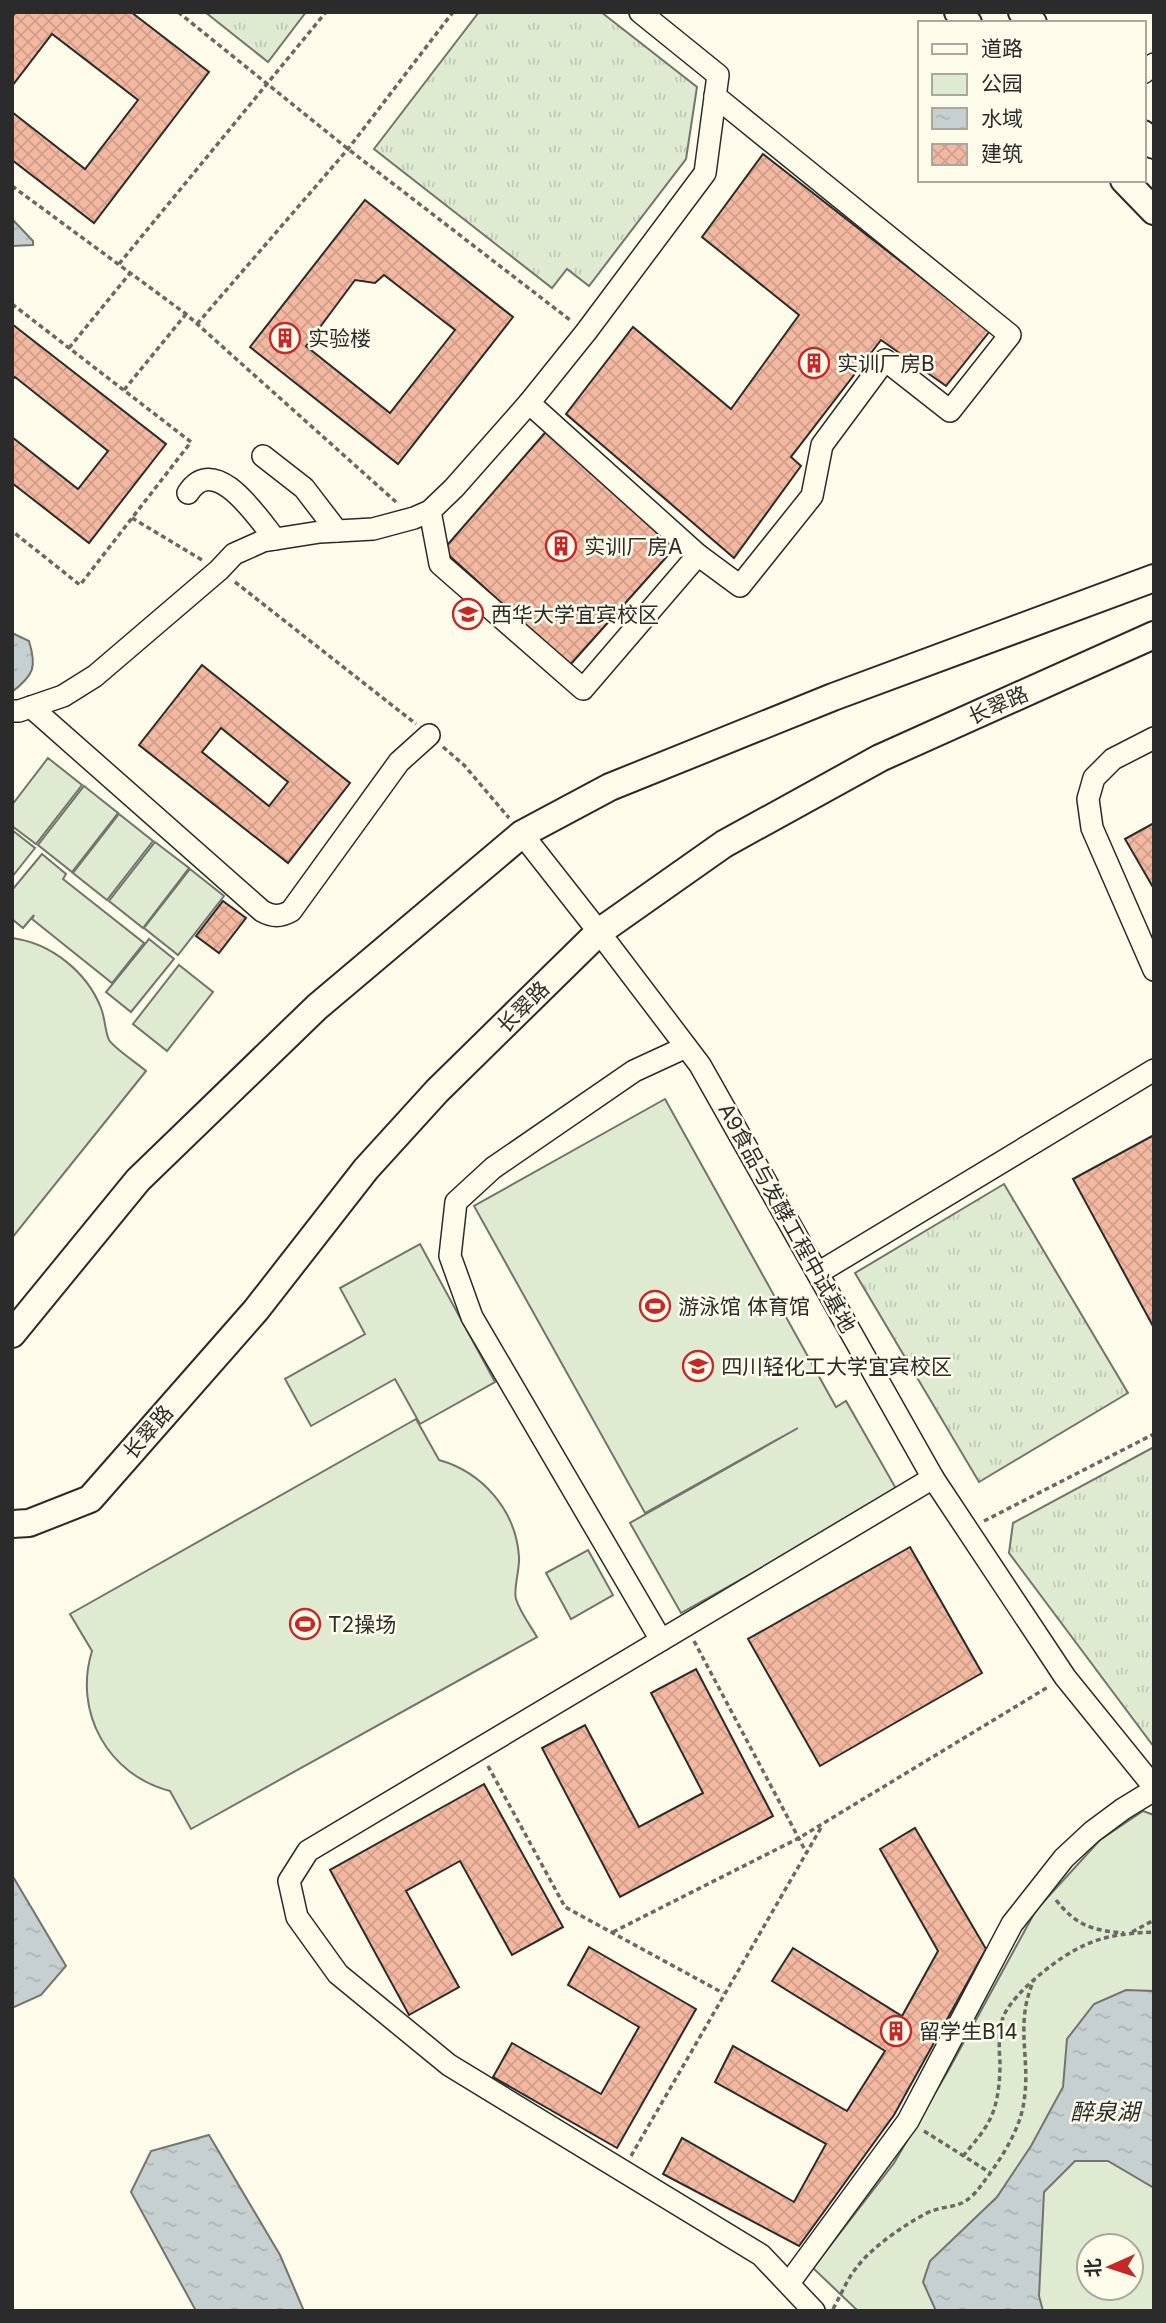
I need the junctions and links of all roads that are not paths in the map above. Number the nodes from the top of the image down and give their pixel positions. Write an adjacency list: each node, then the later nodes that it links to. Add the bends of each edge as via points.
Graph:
1 (640, 12): 2 (street, via 719,75)
2 (715, 96): 5 (street, via 705,173); 11 (street, via 1010,335 950,411 885,360 822,445 812,496 740,586)
3 (1126, 182): 4 (main road)
4 (1154, 211)
5 (529, 403): 8 (street, via 454,488); 11 (street)
6 (263, 456): 9 (street, via 304,488)
7 (188, 493): 10 (street, via 202,479 224,484)
8 (422, 514): 9 (street, via 373,529); 11 (street, via 440,564 583,689)
9 (337, 531): 10 (street)
10 (275, 540): 14 (street, via 234,554 95,676 63,696)
11 (698, 555)
12 (1154, 578): 17 (main road, via 833,697 622,782)
13 (1154, 635): 18 (main road, 长翠路, via 880,758 723,844)
14 (22, 709): 15 (street, via 272,917 291,911 400,762)
15 (429, 735)
16 (1154, 738): 19 (street, via 1113,759 1094,778 1088,799 1092,828)
17 (522, 834): 18 (street, A9食品与发酵工程中试基地); 23 (main road, via 317,1007 138,1180)
18 (600, 932): 20 (street, A9食品与发酵工程中试基地); 25 (main road, 长翠路, via 437,1091 366,1169 256,1310 90,1499 29,1523)
19 (1154, 970)
20 (686, 1047): 22 (street, A9食品与发酵工程中试基地, via 701,1065); 26 (street, via 634,1071 492,1168 456,1202 450,1256 472,1317)
21 (1154, 1070): 22 (street)
22 (818, 1273): 24 (street, A9食品与发酵工程中试基地)
23 (12, 1334)
24 (933, 1478): 26 (street); 27 (street, A9食品与发酵工程中试基地, via 1065,1677)
25 (12, 1524)
26 (661, 1640): 28 (street, via 308,1851 289,1881 297,1917 338,1974 449,2065 761,2255)
27 (1154, 1789): 28 (street, via 1092,1832 1064,1858 1012,1924 908,2121)
28 (789, 2283): 29 (street)
29 (814, 2311)

